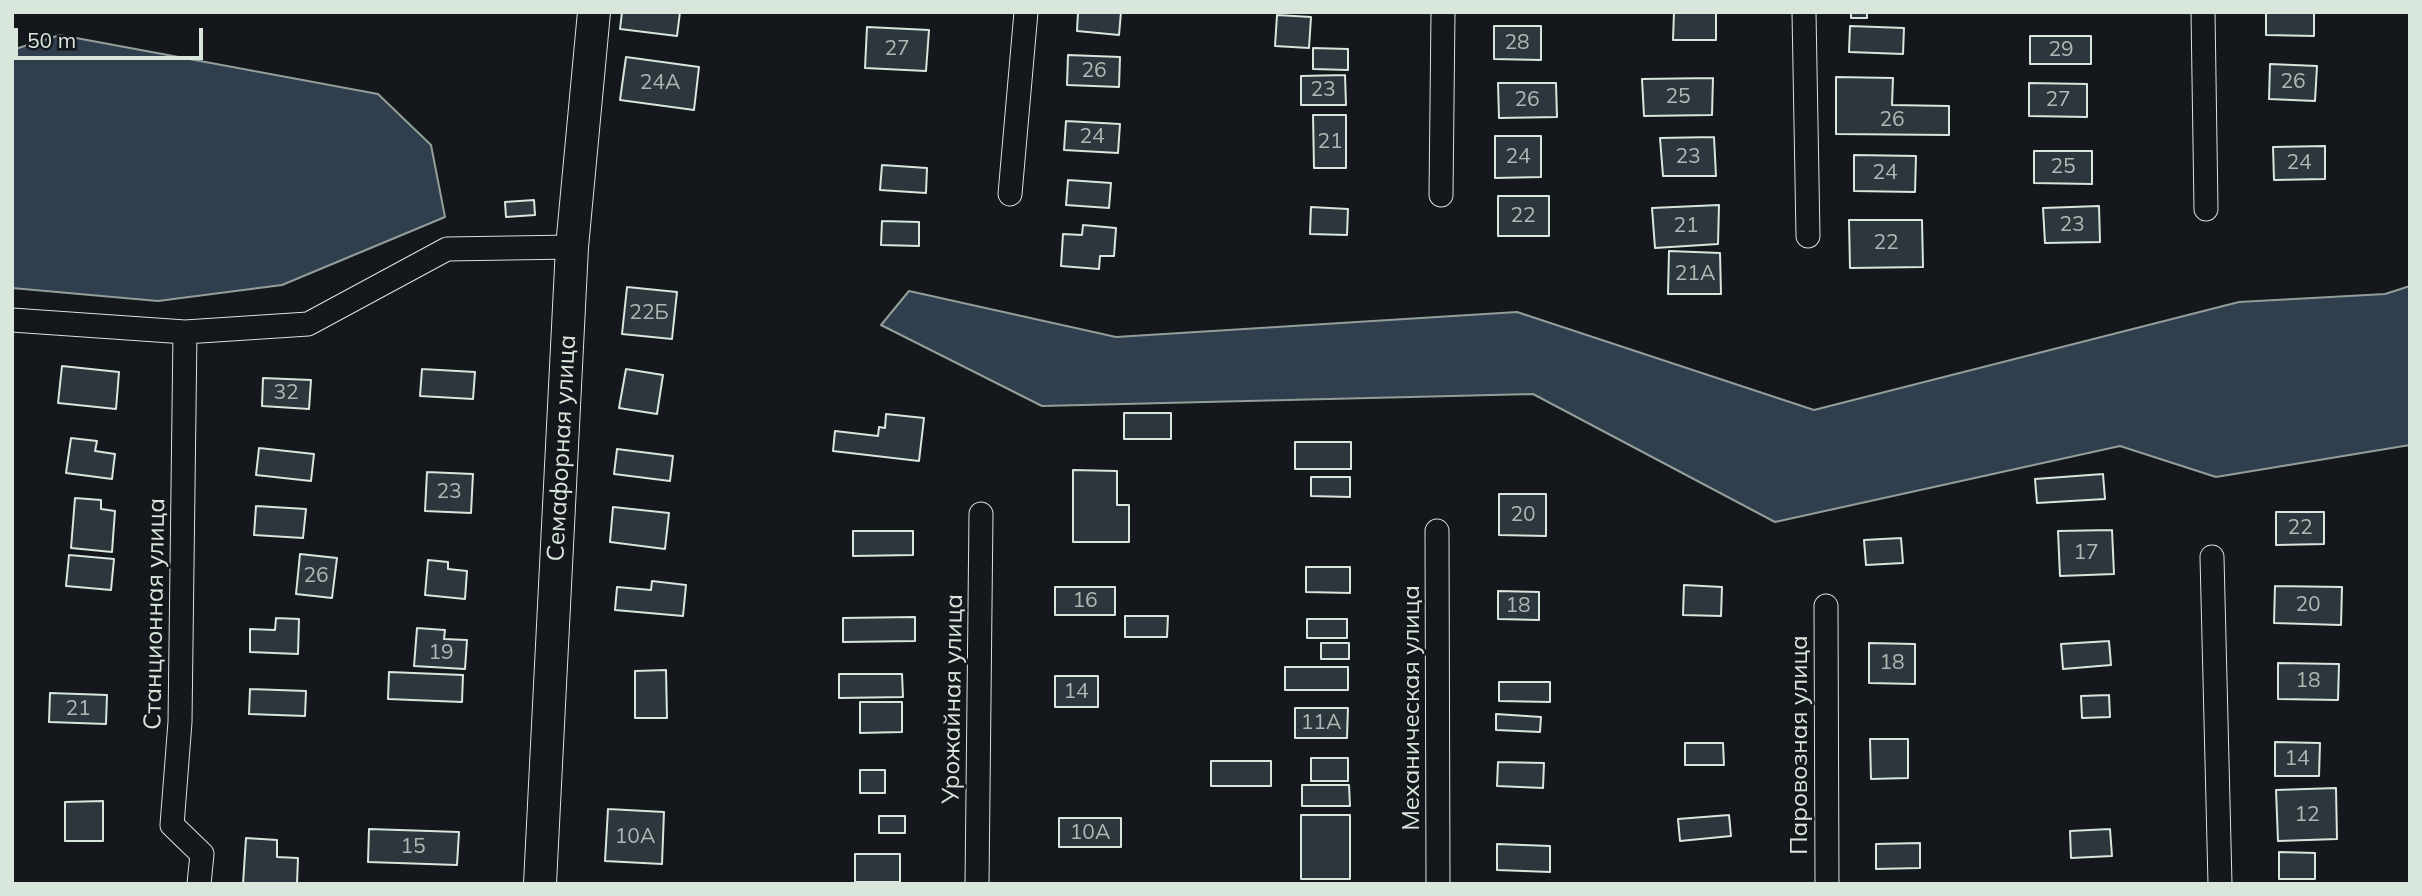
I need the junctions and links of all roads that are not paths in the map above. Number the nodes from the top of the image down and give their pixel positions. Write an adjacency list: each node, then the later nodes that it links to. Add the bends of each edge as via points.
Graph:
1 (594, 12): 10 (street, Семафорная улица)
2 (1026, 12): 6 (street)
3 (1443, 12): 7 (street)
4 (1804, 12): 9 (street)
5 (2203, 12): 8 (street)
6 (1010, 194)
7 (1441, 195)
8 (2206, 209)
9 (1808, 236)
10 (572, 247): 12 (street, via 447,249 308,324); 18 (street, Семафорная улица)
11 (12, 320): 12 (street)
12 (185, 332): 17 (street, Станционная улица, via 180,722 172,825 202,854)
13 (981, 514): 19 (street, Урожайная улица)
14 (1437, 531): 20 (street, Механическая улица)
15 (2212, 557): 22 (street)
16 (1826, 606): 21 (street, Паровозная улица)
17 (199, 884)
18 (540, 884)
19 (976, 884)
20 (1438, 884)
21 (1827, 884)
22 (2220, 884)

